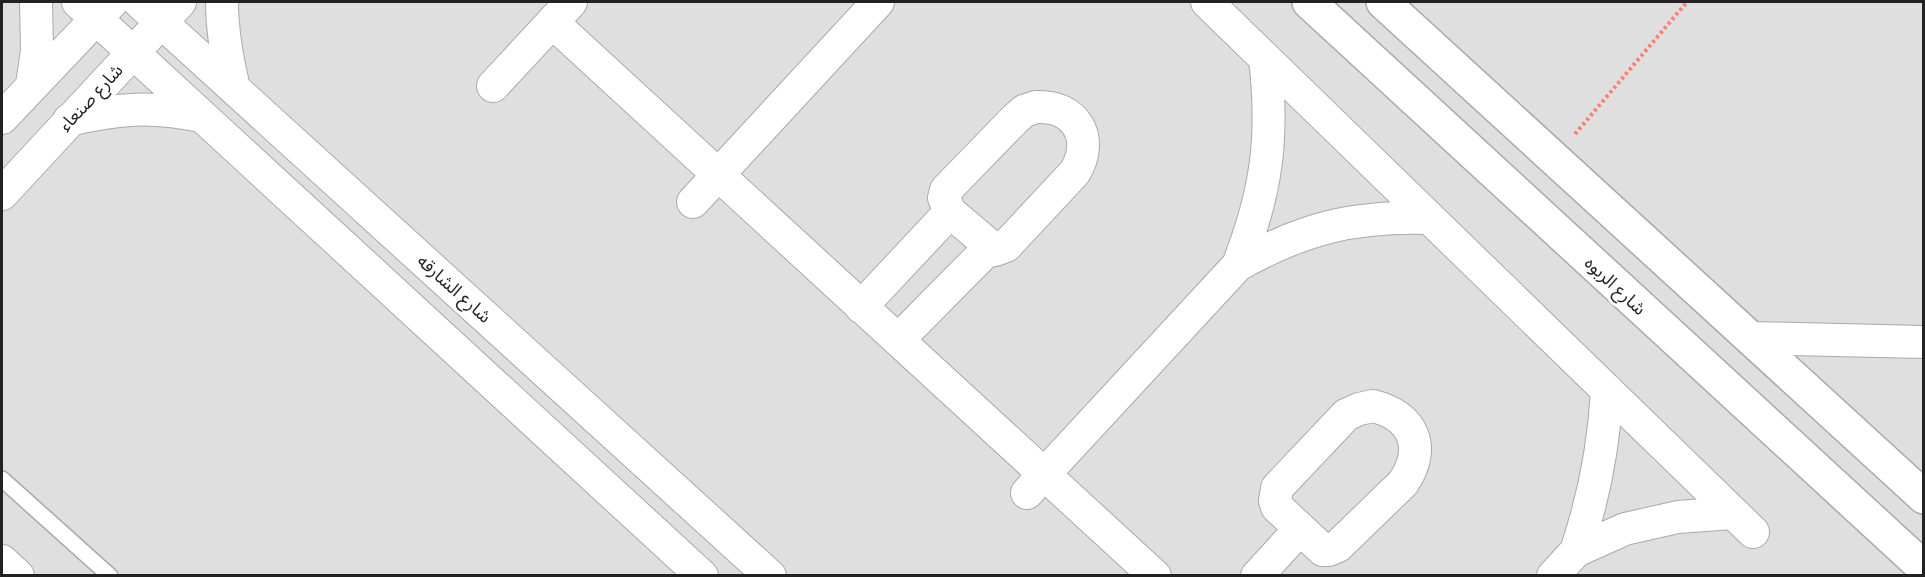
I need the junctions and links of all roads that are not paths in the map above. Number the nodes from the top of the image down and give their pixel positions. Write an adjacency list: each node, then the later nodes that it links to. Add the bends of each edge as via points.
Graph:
1 (36, 2): 12 (street, via 37,51)
2 (222, 2): 14 (street, via 226,54)
3 (878, 2): 18 (street)
4 (1207, 2): 11 (street)
5 (1309, 2): 24 (street, شارع الربوه)
6 (1383, 2): 21 (street)
7 (95, 7): 10 (street); 12 (street)
8 (160, 8): 10 (street, شارع صنعاء); 14 (street, شارع الشارقه)
9 (561, 12): 13 (street); 18 (street)
10 (132, 52): 15 (street); 17 (street, شارع صنعاء)
11 (1265, 58): 23 (street); 26 (street, via 1269,93 1266,164 1251,232)
12 (32, 84): 16 (street)
13 (493, 86)
14 (234, 88): 35 (street, شارع الشارقه)
15 (201, 116): 17 (street, via 169,109 135,108); 37 (street)
16 (2, 118)
17 (69, 120): 19 (street, شارع صنعاء)
18 (718, 175): 20 (street); 27 (street)
19 (2, 194)
20 (693, 202)
21 (1607, 206): 24 (street); 28 (street)
22 (950, 212): 25 (street); 25 (street, via 944,198 946,190 1015,119 1030,109 1048,107 1071,116 1083,138 1084,150 1075,172 1006,246 995,250); 27 (street)
23 (1429, 218): 26 (street, via 1395,217 1329,226 1267,249); 31 (street)
24 (1573, 245): 40 (street, شارع الربوه)
25 (990, 247): 29 (street)
26 (1238, 265): 33 (street)
27 (861, 306): 29 (street)
28 (1751, 338): 30 (street); 34 (street)
29 (898, 340): 33 (street)
30 (1923, 342)
31 (1606, 390): 38 (street, via 1598,472); 38 (street, via 1742,523 1678,516 1625,529)
32 (2, 478): 42 (lane)
33 (1035, 483): 45 (street)
34 (1923, 497)
35 (706, 517): 37 (street); 44 (street, شارع الشارقه)
36 (1300, 528): 36 (street, via 1277,507 1276,488 1346,415 1373,406 1400,417 1409,428 1415,456 1403,483 1334,549 1323,550); 46 (street)
37 (674, 550): 43 (street)
38 (1576, 551): 47 (street)
39 (2, 561): 41 (street)
40 (1923, 568)
41 (18, 576)
42 (110, 576)
43 (702, 576)
44 (770, 576)
45 (1155, 576)
46 (1257, 576)
47 (1553, 576)

